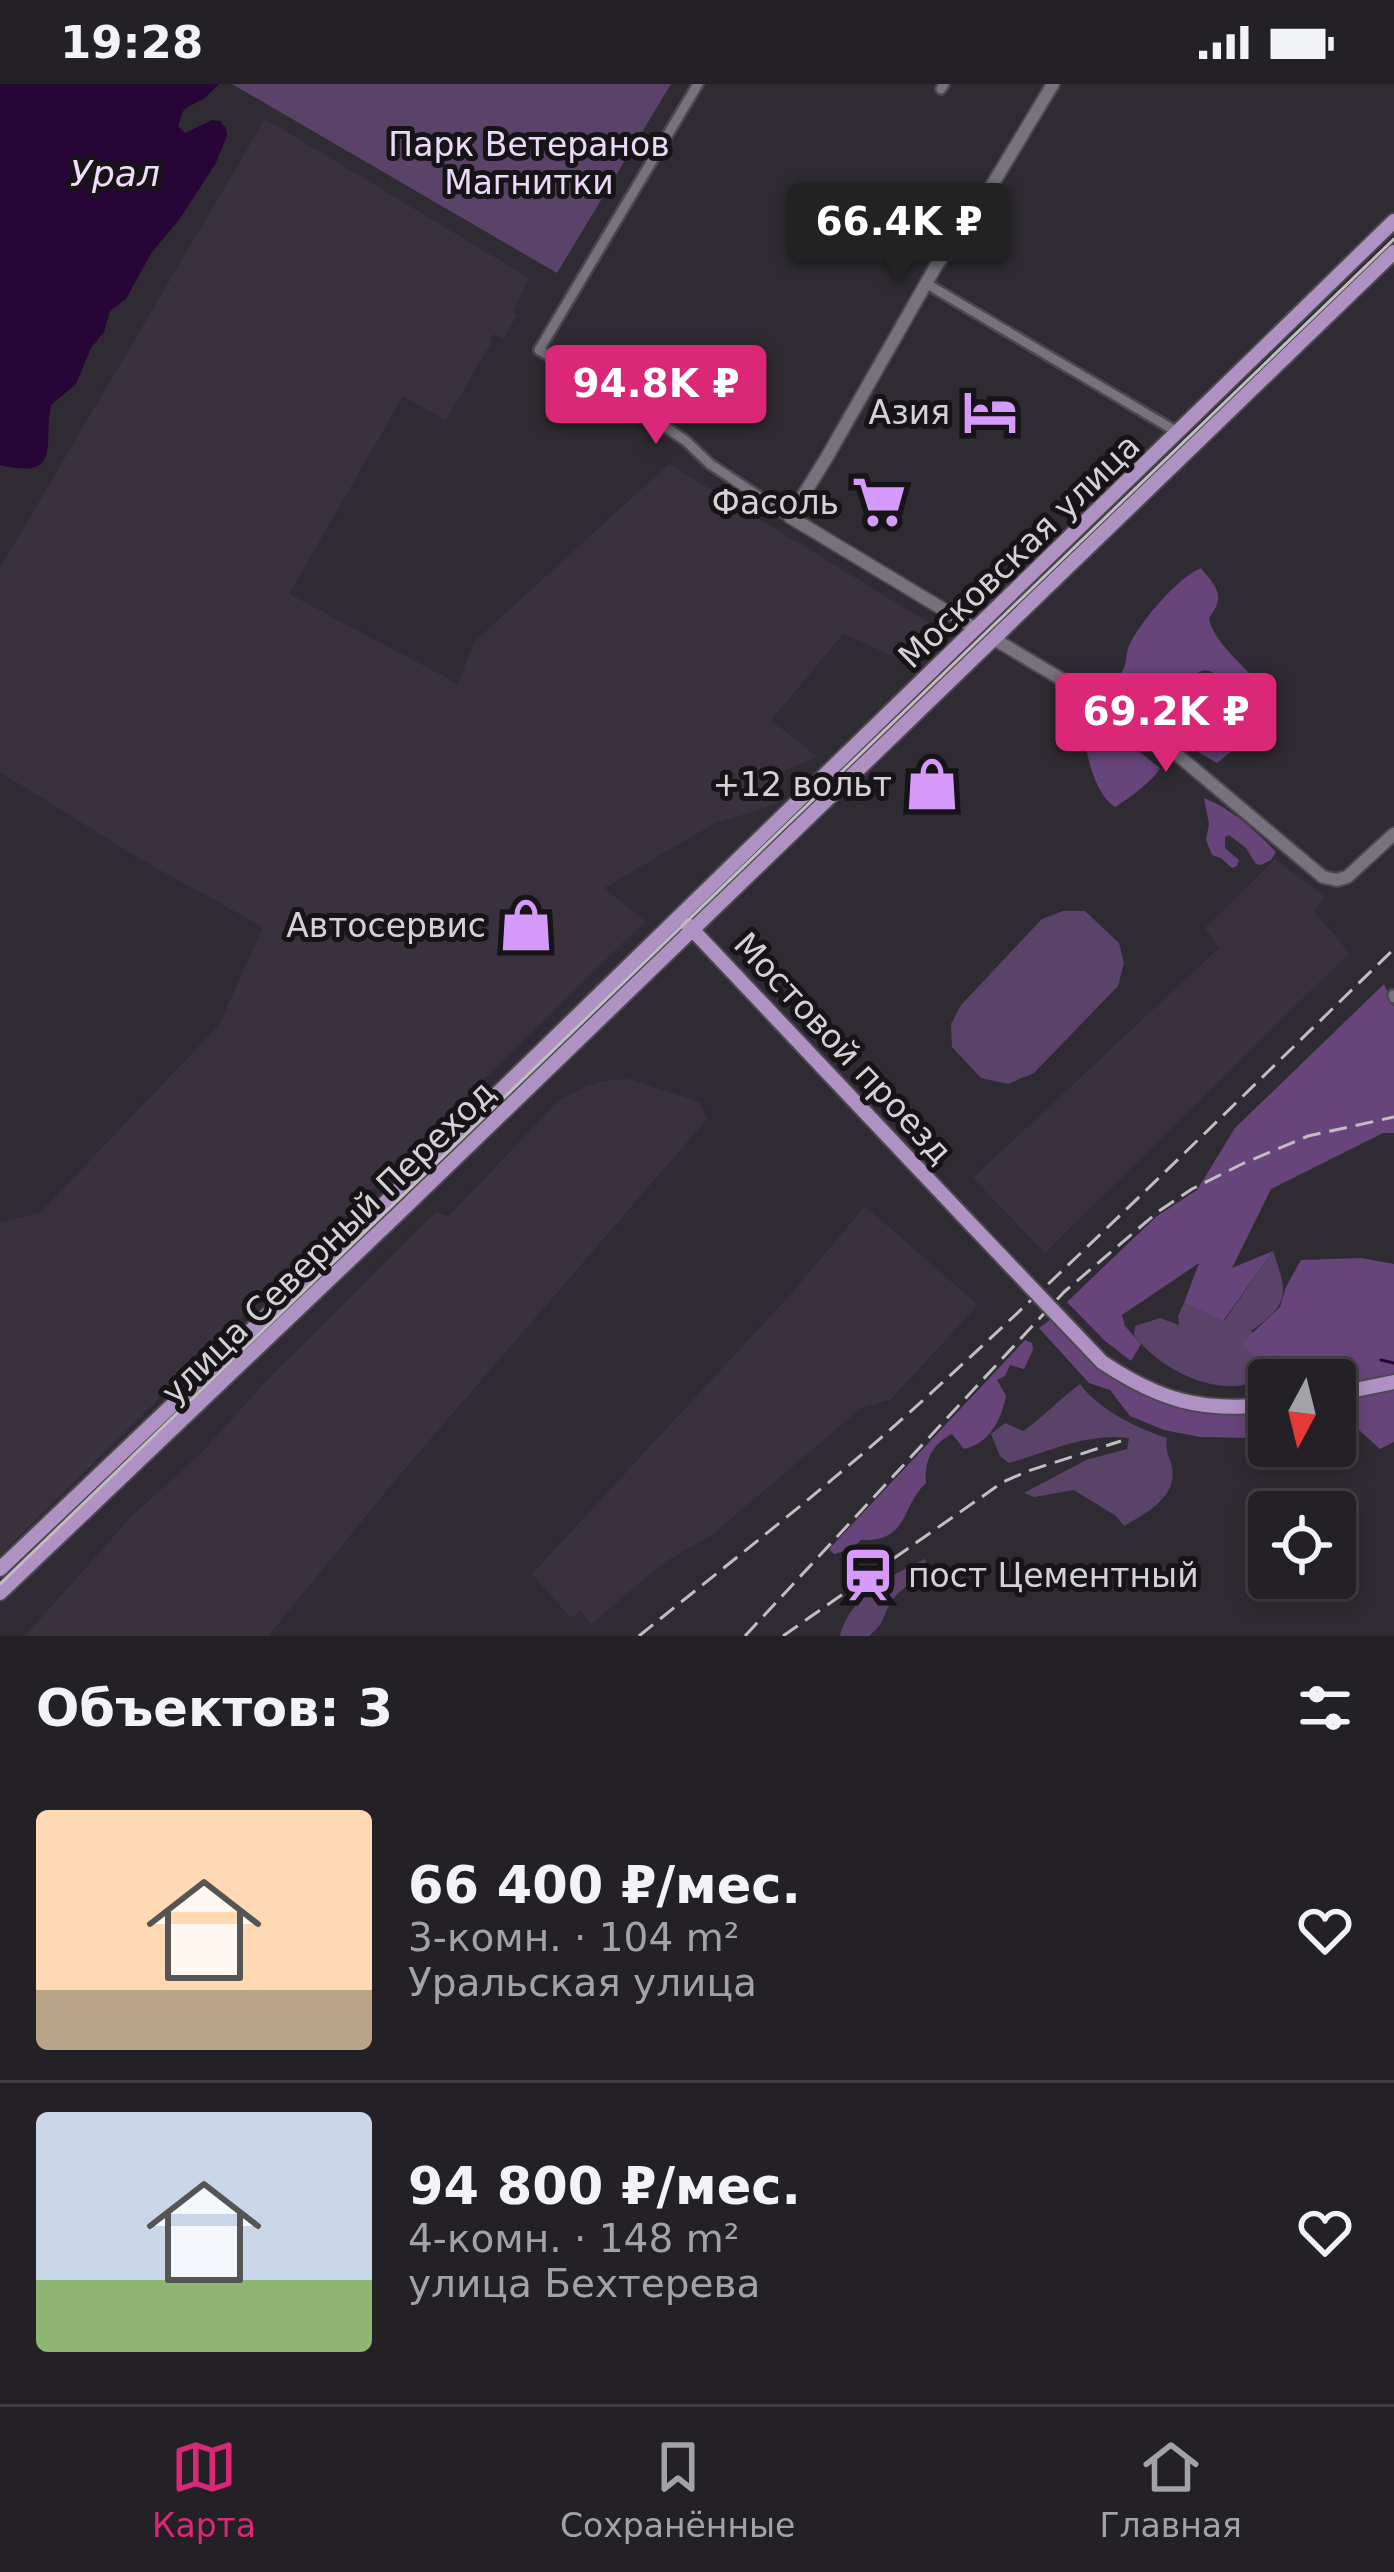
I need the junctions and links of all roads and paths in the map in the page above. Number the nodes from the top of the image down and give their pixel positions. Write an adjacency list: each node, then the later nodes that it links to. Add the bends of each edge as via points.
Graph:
1 (698, 84): 7 (street, via 539,350 651,416)
2 (1053, 84): 5 (street)
3 (1394, 221): 6 (main road, Московская улица)
4 (1394, 252): 9 (main road, Московская улица)
5 (927, 284): 6 (street); 7 (street)
6 (1179, 433): 8 (main road, Московская улица)
7 (790, 517): 8 (street)
8 (976, 628): 9 (main road); 11 (main road, Московская улица)
9 (994, 639): 10 (street, via 1150,732 1325,878 1352,874); 12 (main road, Московская улица)
10 (1394, 835)
11 (680, 916): 12 (main road, Мостовой проезд); 16 (main road, улица Северный Переход)
12 (693, 929): 15 (main road, Мостовой проезд, bridge, via 1102,1362 1171,1399); 17 (main road, улица Северный Переход)
13 (1394, 1382): 14 (main road)
14 (1356, 1390)
15 (1248, 1407)
16 (0, 1569)
17 (0, 1593)

